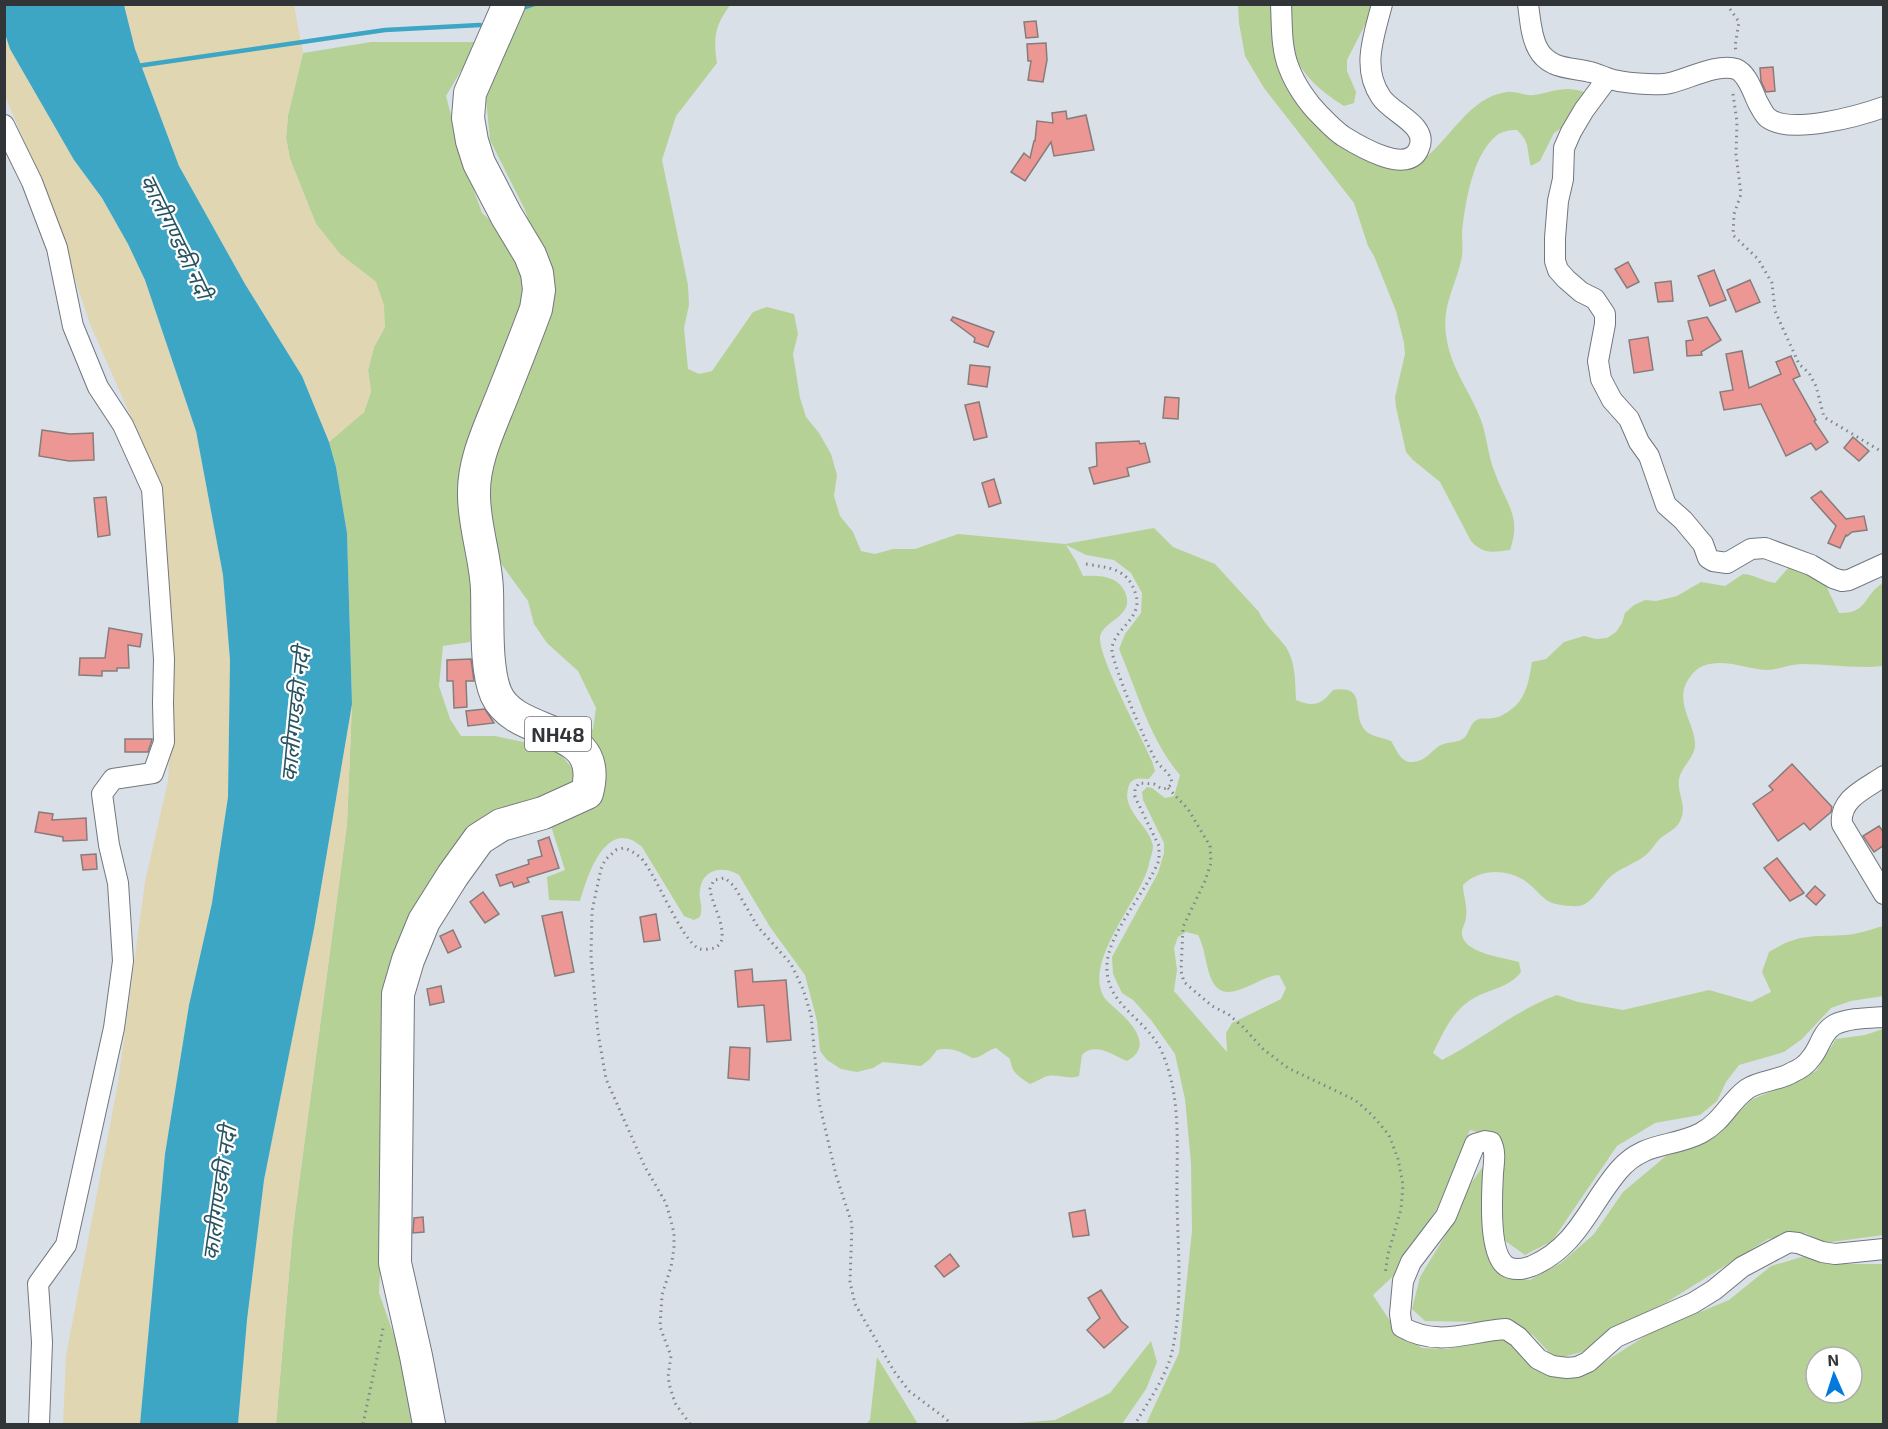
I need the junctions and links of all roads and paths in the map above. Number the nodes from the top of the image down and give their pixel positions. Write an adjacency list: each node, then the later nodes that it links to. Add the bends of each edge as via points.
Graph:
1 (508, 4): 22 (highway, NH48, via 470,93 468,118 479,163 530,255 539,290 536,309 478,460 474,494 486,580 489,659 495,693 505,709 520,720 569,740 589,761 591,777 587,793 543,813 501,825 479,839 424,921 398,994 395,1263)
2 (1281, 4): 3 (street, via 1289,68 1318,113 1342,135 1381,156 1403,160 1414,157 1420,148 1417,128 1390,109 1371,81 1370,60)
3 (1382, 4)
4 (1528, 4): 7 (street, via 1534,40 1545,58)
5 (1730, 9): 6 (path, via 1739,22)
6 (1735, 69): 7 (street, via 1698,73 1668,84); 8 (street, via 1748,82 1764,114 1779,122 1828,123); 10 (path, via 1740,194 1733,235 1758,259 1772,284 1775,311 1799,364 1816,386 1824,417)
7 (1607, 79): 12 (street, via 1584,110 1564,148 1555,261 1566,279 1595,299 1605,314 1598,361 1601,379 1649,456 1666,505 1683,519 1713,561 1727,562 1751,549 1765,548 1842,581)
8 (1884, 107)
9 (4, 125): 20 (street, via 32,182 57,248 72,326 98,387 123,425 153,489 164,659 164,742 153,773 113,779 102,794 118,883 123,961 114,1028 66,1245 38,1284 42,1342)
10 (1884, 453)
11 (1086, 564): 14 (path, via 1119,570 1137,597 1133,618 1114,639 1112,651 1157,762 1171,775)
12 (1884, 564)
13 (1884, 776): 15 (street, via 1852,797 1841,816)
14 (1168, 788): 18 (path, via 1188,809 1210,846 1211,862 1205,881 1183,927 1184,982 1228,1014 1288,1068 1355,1100 1389,1135 1403,1185 1401,1209 1388,1254); 25 (path, via 1138,783 1135,789 1135,797 1160,846 1159,860 1120,929 1107,963 1110,989 1116,999 1148,1030 1161,1049 1170,1074 1178,1137 1179,1242 1172,1353)
15 (1884, 894)
16 (1884, 1017): 17 (street, via 1834,1026 1803,1066 1748,1089 1710,1128 1638,1154 1619,1170 1570,1239 1553,1255 1524,1269 1505,1265 1499,1257 1492,1208 1495,1152 1491,1142 1475,1144 1446,1216 1411,1262 1403,1281 1400,1314 1402,1327 1431,1337 1506,1329 1518,1336 1538,1359 1552,1366 1577,1367 1616,1336 1700,1300 1742,1267 1789,1242 1835,1254)
17 (1884, 1249)
18 (1387, 1285)
19 (385, 1320): 21 (path)
20 (39, 1425)
21 (363, 1425)
22 (429, 1425)
23 (690, 1425): 24 (path, via 670,1388 670,1356 660,1327 674,1233 666,1203 645,1167 606,1079 598,1033 591,956 592,911 605,860 624,848 647,867 699,949 711,949 722,941 710,889 714,880 725,878 758,927 790,964 804,989 811,1015 819,1102 852,1224 850,1281 855,1304 909,1391)
24 (951, 1425)
25 (1135, 1425)

